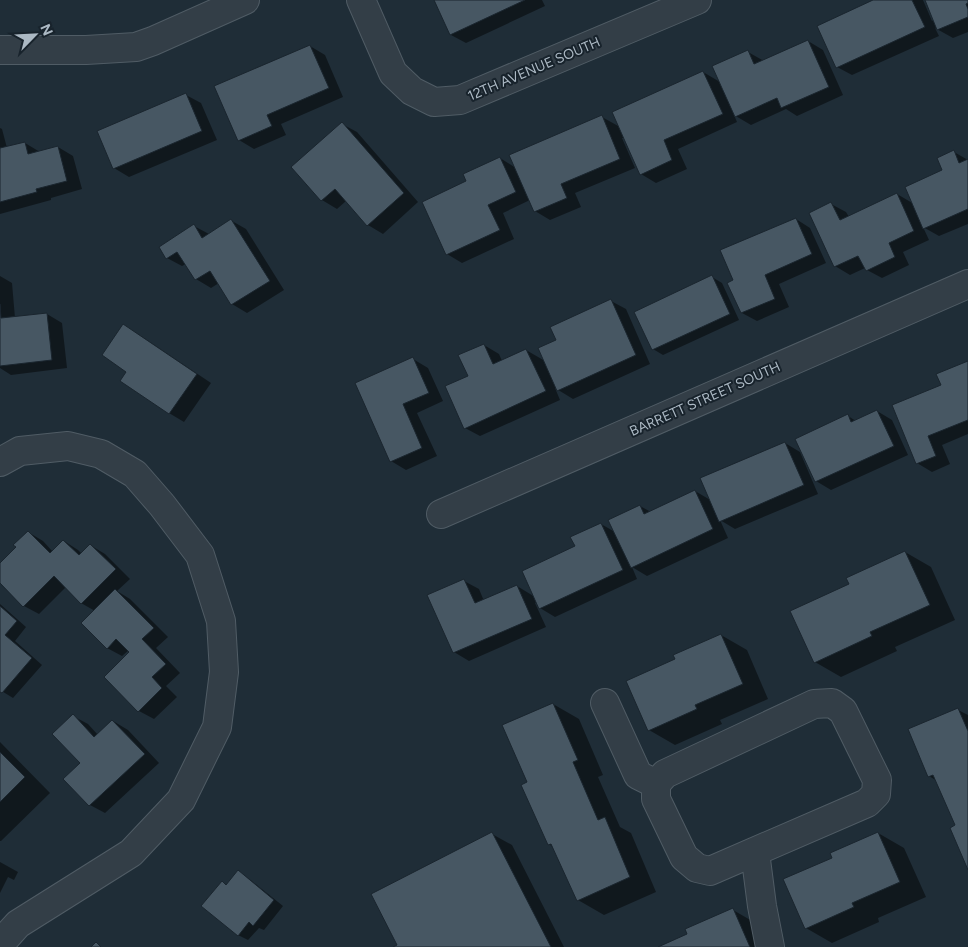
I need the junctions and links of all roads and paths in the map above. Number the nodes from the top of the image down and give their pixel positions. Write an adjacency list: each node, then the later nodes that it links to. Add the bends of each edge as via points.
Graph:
1 (245, 0): 4 (street, via 136,47)
2 (361, 0): 3 (street, 12TH AVENUE SOUTH, via 393,73 412,91 434,102 460,100)
3 (697, 0)
4 (0, 50)
5 (968, 284): 7 (street, BARRETT STREET SOUTH)
6 (0, 462): 11 (street, via 20,451 68,446 101,454 134,474 200,555 221,621 224,672 218,727 181,800 132,853 18,924)
7 (441, 514)
8 (605, 703): 9 (street, via 638,775)
9 (656, 784): 10 (street, via 656,800 684,857 697,868 710,871); 10 (street, via 664,774 814,704 832,703 844,711 877,780 876,794 867,803)
10 (755, 852): 12 (street)
11 (0, 944)
12 (770, 947)

